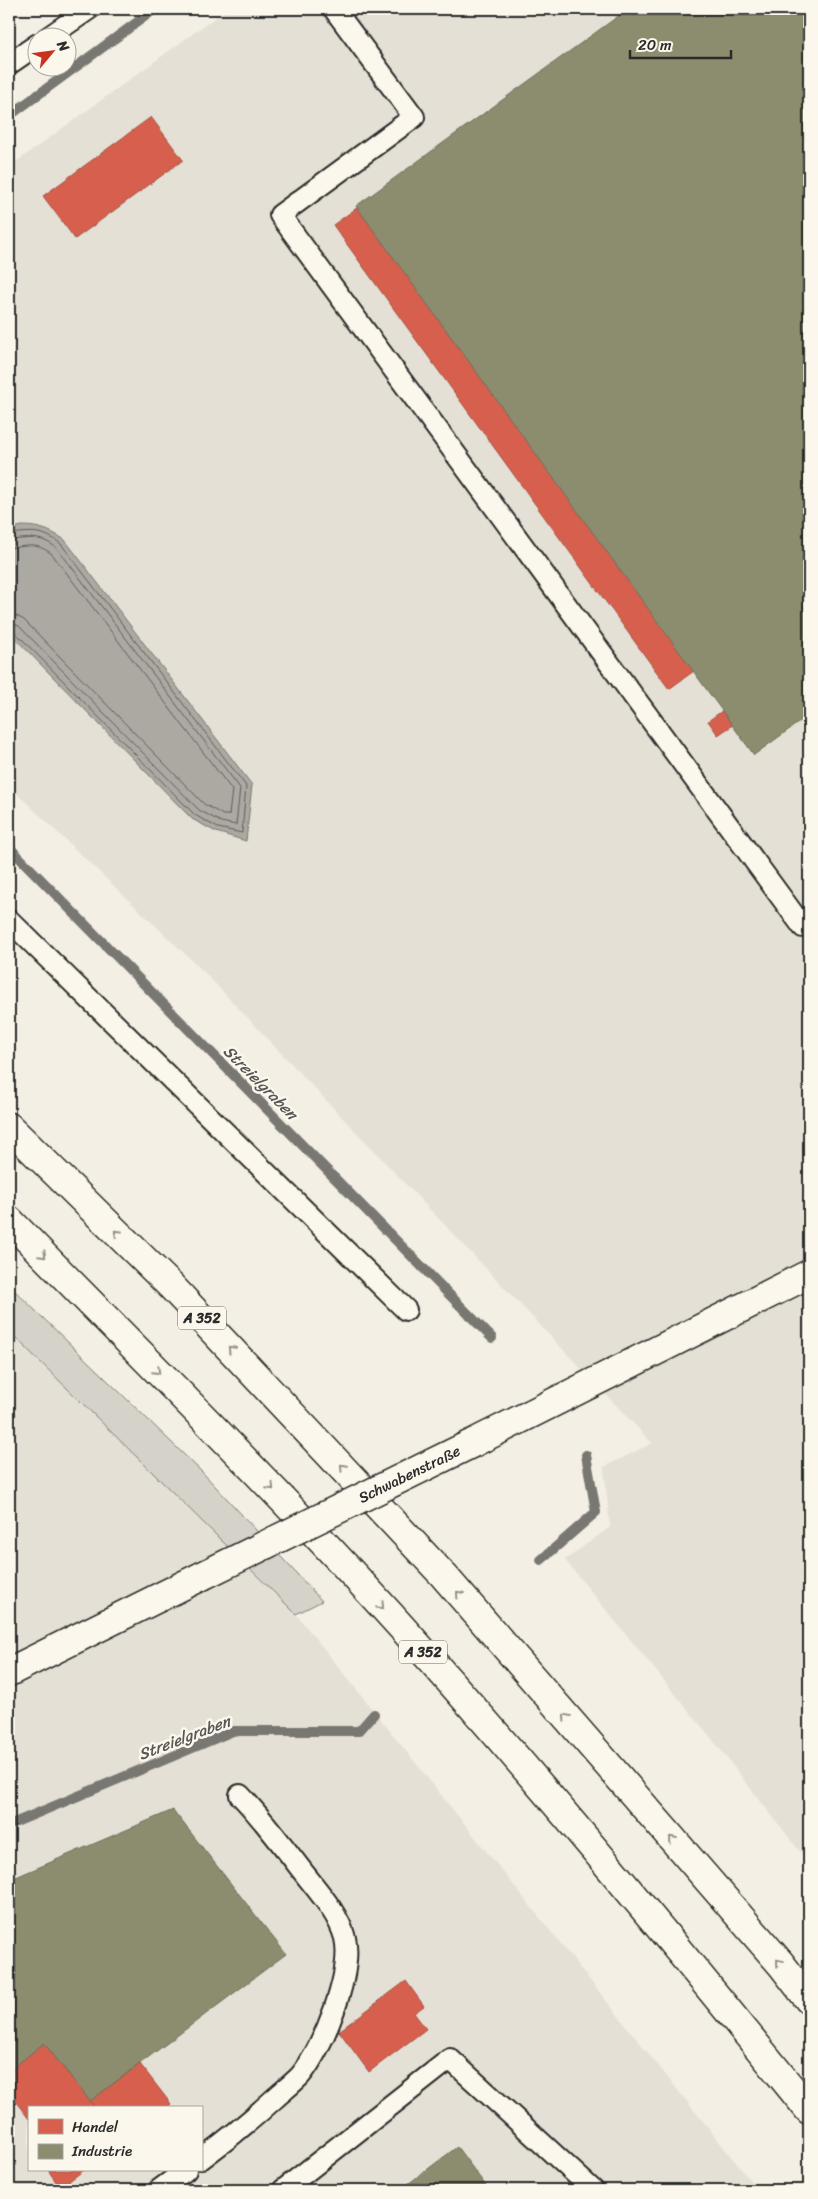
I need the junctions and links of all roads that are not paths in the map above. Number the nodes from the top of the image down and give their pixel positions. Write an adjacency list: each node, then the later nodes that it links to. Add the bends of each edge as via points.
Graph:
1 (89, 9): 3 (lane)
2 (334, 9): 7 (lane, via 414,117 280,215 803,927)
3 (61, 28)
4 (28, 51): 5 (lane)
5 (9, 64)
6 (9, 920): 11 (lane)
7 (809, 922)
8 (9, 1127): 14 (main road, A 352, one-way to 8, via 395,1522 171,1286)
9 (9, 1220): 15 (main road, A 352, one-way to 15, via 273,1488 414,1641 644,1906)
10 (809, 1274): 12 (main road, Schwabenstraße, bridge)
11 (406, 1310)
12 (9, 1672)
13 (240, 1795): 16 (lane, via 257,1812 335,1916 344,1938 345,1970 339,1997 311,2059 300,2075 244,2127)
14 (809, 2000)
15 (809, 2110)
16 (202, 2158)
17 (183, 2172): 18 (lane)
18 (159, 2190)
19 (283, 2190): 20 (lane, via 450,2059)
20 (593, 2190)

